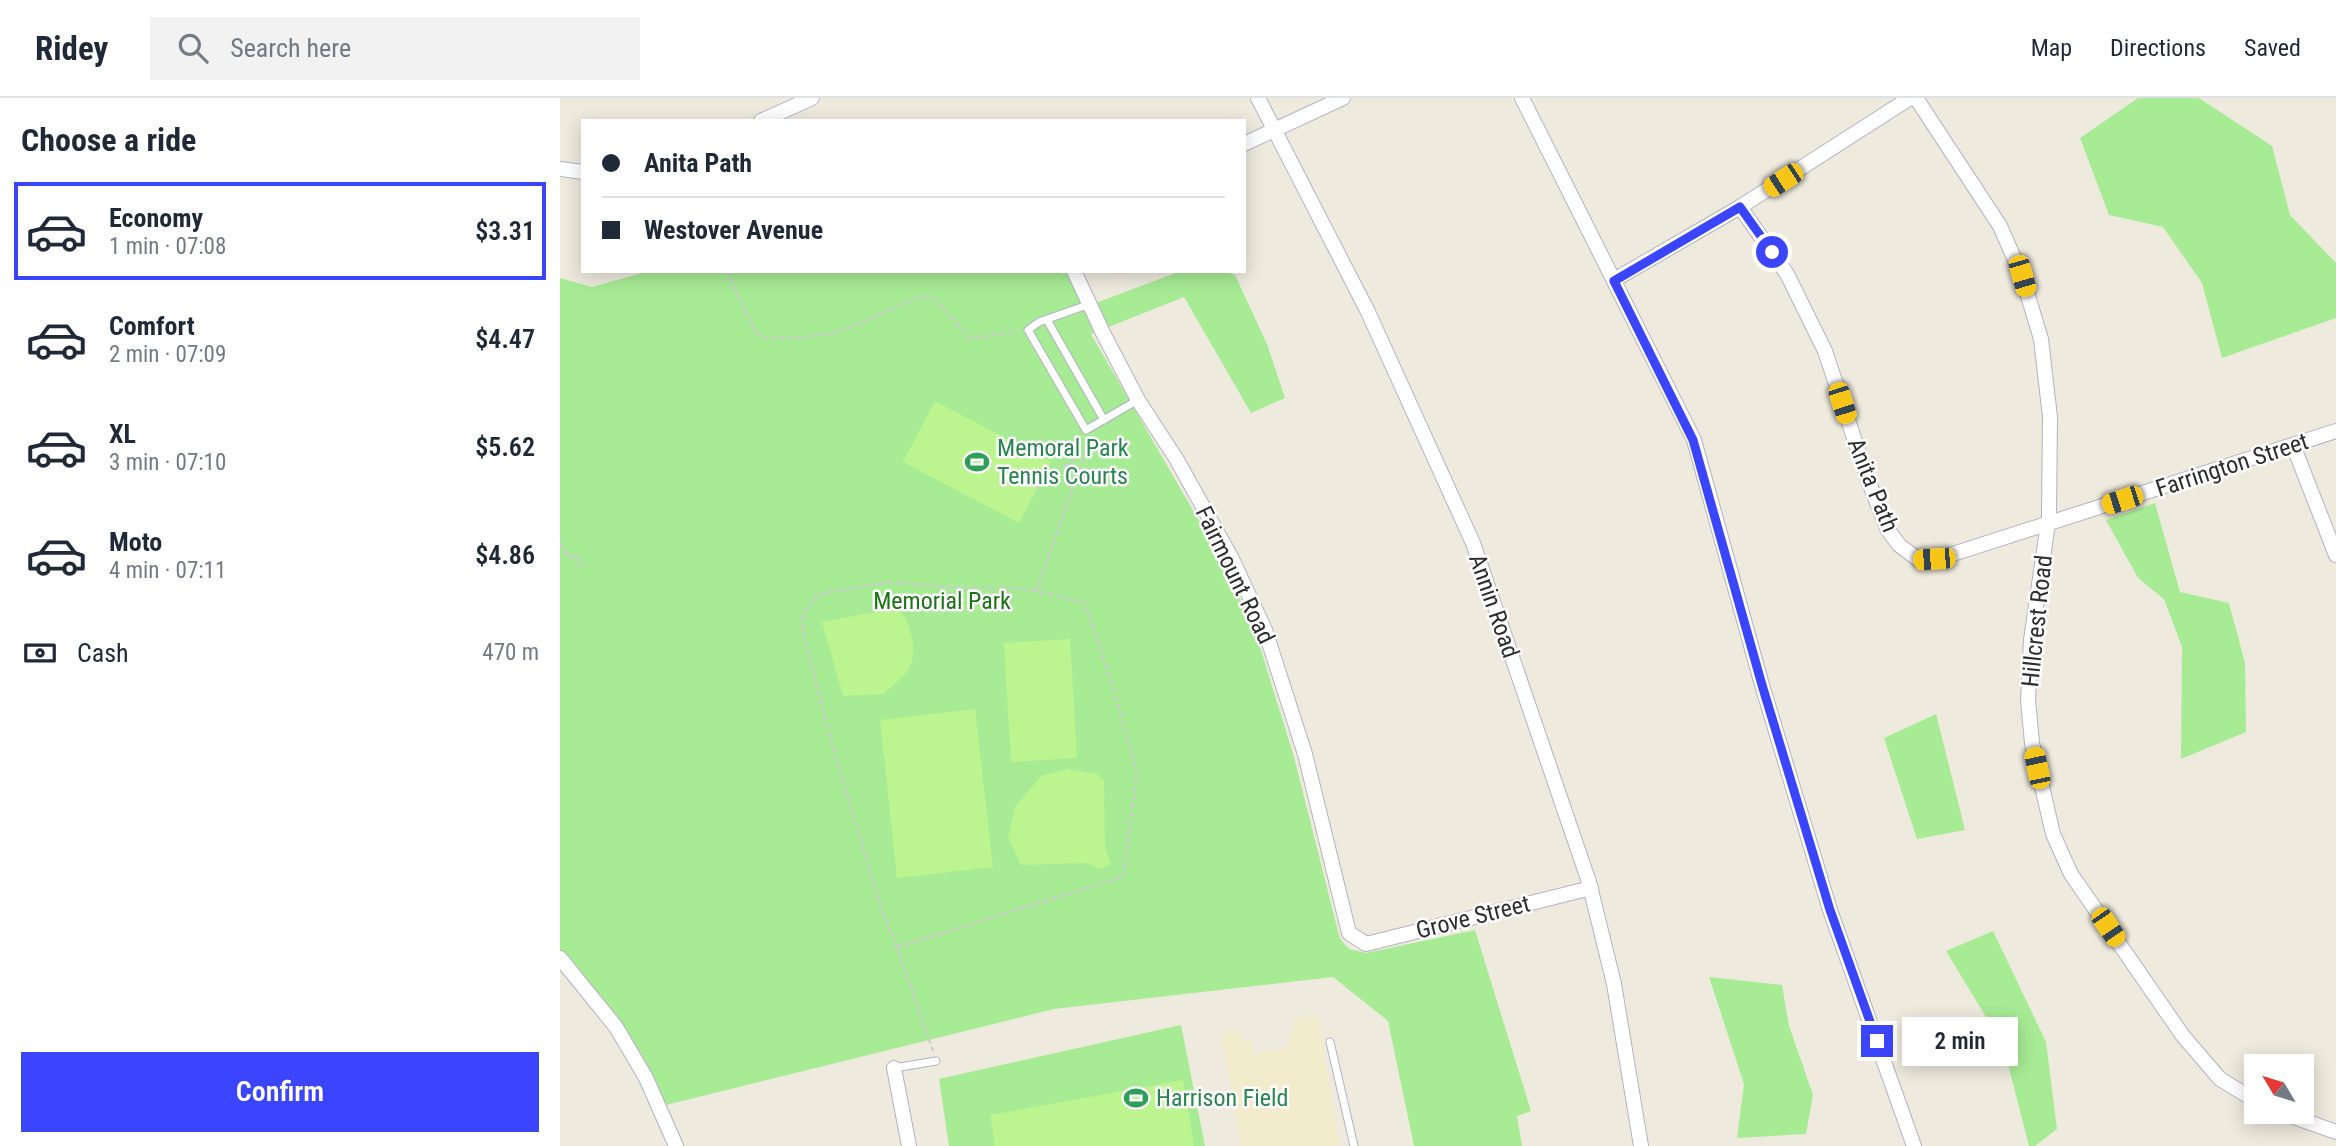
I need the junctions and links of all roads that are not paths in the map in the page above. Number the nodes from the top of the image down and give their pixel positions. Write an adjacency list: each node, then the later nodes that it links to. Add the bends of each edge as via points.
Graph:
1 (812, 98): 7 (street)
2 (1258, 98): 8 (street, Annin Road)
3 (1343, 98): 8 (street)
4 (1522, 98): 14 (street)
5 (1910, 98): 12 (street)
6 (1916, 98): 21 (street, Hillcrest Road, via 2000,226 2022,276 2041,339 2050,417)
7 (765, 119)
8 (1274, 130): 9 (street); 23 (street, Annin Road, via 1368,312 1473,543)
9 (1246, 143)
10 (560, 169): 11 (street)
11 (581, 172)
12 (1740, 207): 14 (street); 21 (street, Anita Path, via 1787,274 1825,351 1868,480 1899,545 1919,561 1934,559)
13 (1075, 273): 15 (street, Fairmount Road)
14 (1614, 281): 36 (street, via 1693,440 1830,910)
15 (1091, 304): 16 (lane); 17 (street, Fairmount Road)
16 (1047, 320): 18 (lane); 18 (lane, via 1028,330 1086,430)
17 (1138, 400): 18 (lane); 24 (street, Fairmount Road, via 1232,559 1265,630 1305,754 1349,933)
18 (1104, 420)
19 (2336, 432): 20 (street, Farrington Street)
20 (2293, 445): 21 (street, Farrington Street); 22 (street)
21 (2048, 524): 29 (street, Hillcrest Road, via 2031,640 2028,700 2032,743 2053,834 2071,874 2183,1036 2220,1079)
22 (2336, 555)
23 (1591, 888): 24 (street, Grove Street, via 1366,944); 35 (street, Annin Road, via 1614,984)
24 (1356, 939)
25 (560, 958): 32 (street, via 616,1027)
26 (1330, 1042): 34 (lane)
27 (936, 1061): 28 (lane)
28 (894, 1068): 33 (street)
29 (2244, 1094)
30 (2314, 1124): 31 (street)
31 (2336, 1132)
32 (677, 1146)
33 (909, 1146)
34 (1354, 1146)
35 (1641, 1146)
36 (1914, 1146)

